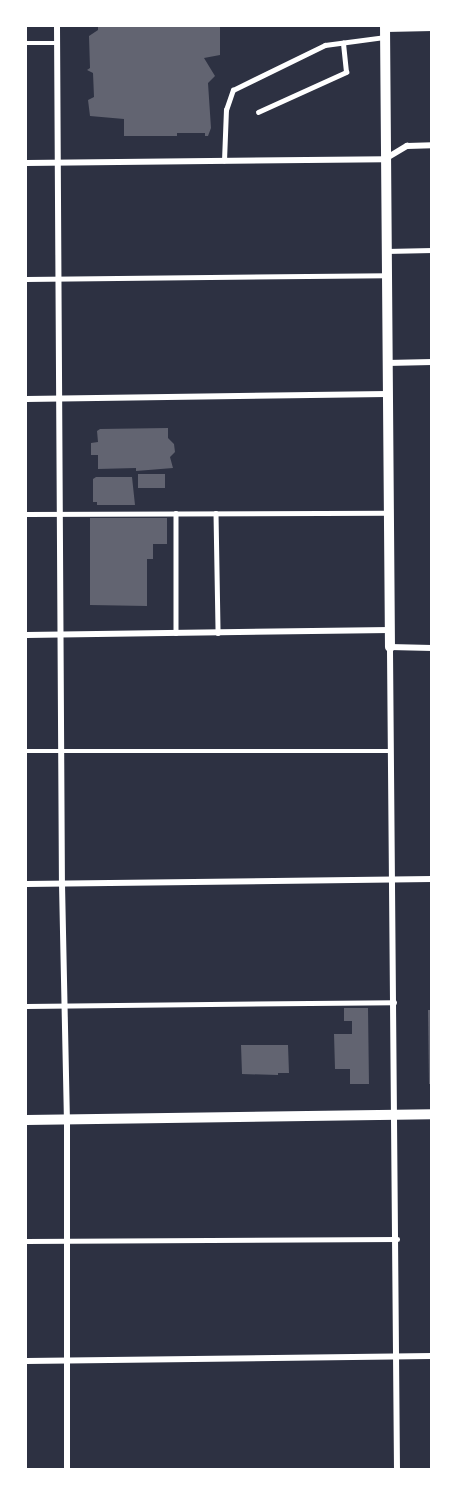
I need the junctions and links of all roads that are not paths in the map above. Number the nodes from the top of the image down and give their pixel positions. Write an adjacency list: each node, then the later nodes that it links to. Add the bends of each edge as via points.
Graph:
1 (57, 26): 5 (street)
2 (432, 28): 3 (lane)
3 (385, 30): 6 (lane); 9 (street)
4 (26, 43): 5 (lane)
5 (57, 43): 12 (street)
6 (343, 43): 7 (lane, via 346,72); 10 (lane, via 325,45 233,90 226,110)
7 (258, 112)
8 (432, 145): 9 (street, via 407,146)
9 (385, 159): 10 (street); 14 (street)
10 (224, 161): 12 (street)
11 (26, 163): 12 (street)
12 (57, 163): 17 (street)
13 (432, 250): 14 (lane)
14 (386, 251): 15 (street)
15 (387, 275): 17 (lane); 19 (street)
16 (26, 279): 17 (lane)
17 (59, 279): 21 (street)
18 (432, 362): 19 (street)
19 (386, 363): 20 (street)
20 (387, 394): 21 (street); 25 (street)
21 (60, 398): 22 (street); 27 (street)
22 (26, 399)
23 (176, 513): 24 (lane); 27 (lane); 29 (lane)
24 (216, 513): 25 (lane); 30 (lane)
25 (388, 513): 28 (street)
26 (26, 514): 27 (lane)
27 (59, 514): 32 (street)
28 (390, 630): 30 (street); 33 (street)
29 (176, 633): 30 (street); 32 (street)
30 (218, 633)
31 (26, 635): 32 (street)
32 (62, 635): 36 (street)
33 (390, 647): 34 (street); 37 (street)
34 (432, 648)
35 (26, 751): 36 (lane)
36 (62, 751): 37 (lane); 41 (street)
37 (391, 751): 38 (street)
38 (392, 879): 39 (street); 41 (street); 42 (street)
39 (432, 879)
40 (26, 884): 41 (street)
41 (62, 884): 44 (street)
42 (394, 1002): 44 (lane); 45 (street)
43 (26, 1006): 44 (lane)
44 (64, 1006): 48 (street)
45 (396, 1114): 46 (street); 48 (street); 49 (street)
46 (432, 1114)
47 (26, 1120): 48 (street)
48 (67, 1120): 51 (street)
49 (397, 1239): 51 (lane); 53 (street)
50 (26, 1241): 51 (lane)
51 (67, 1241): 54 (street)
52 (432, 1356): 53 (street)
53 (398, 1357): 54 (street); 57 (street)
54 (67, 1360): 55 (street); 56 (street)
55 (26, 1361)
56 (67, 1470)
57 (397, 1470)

